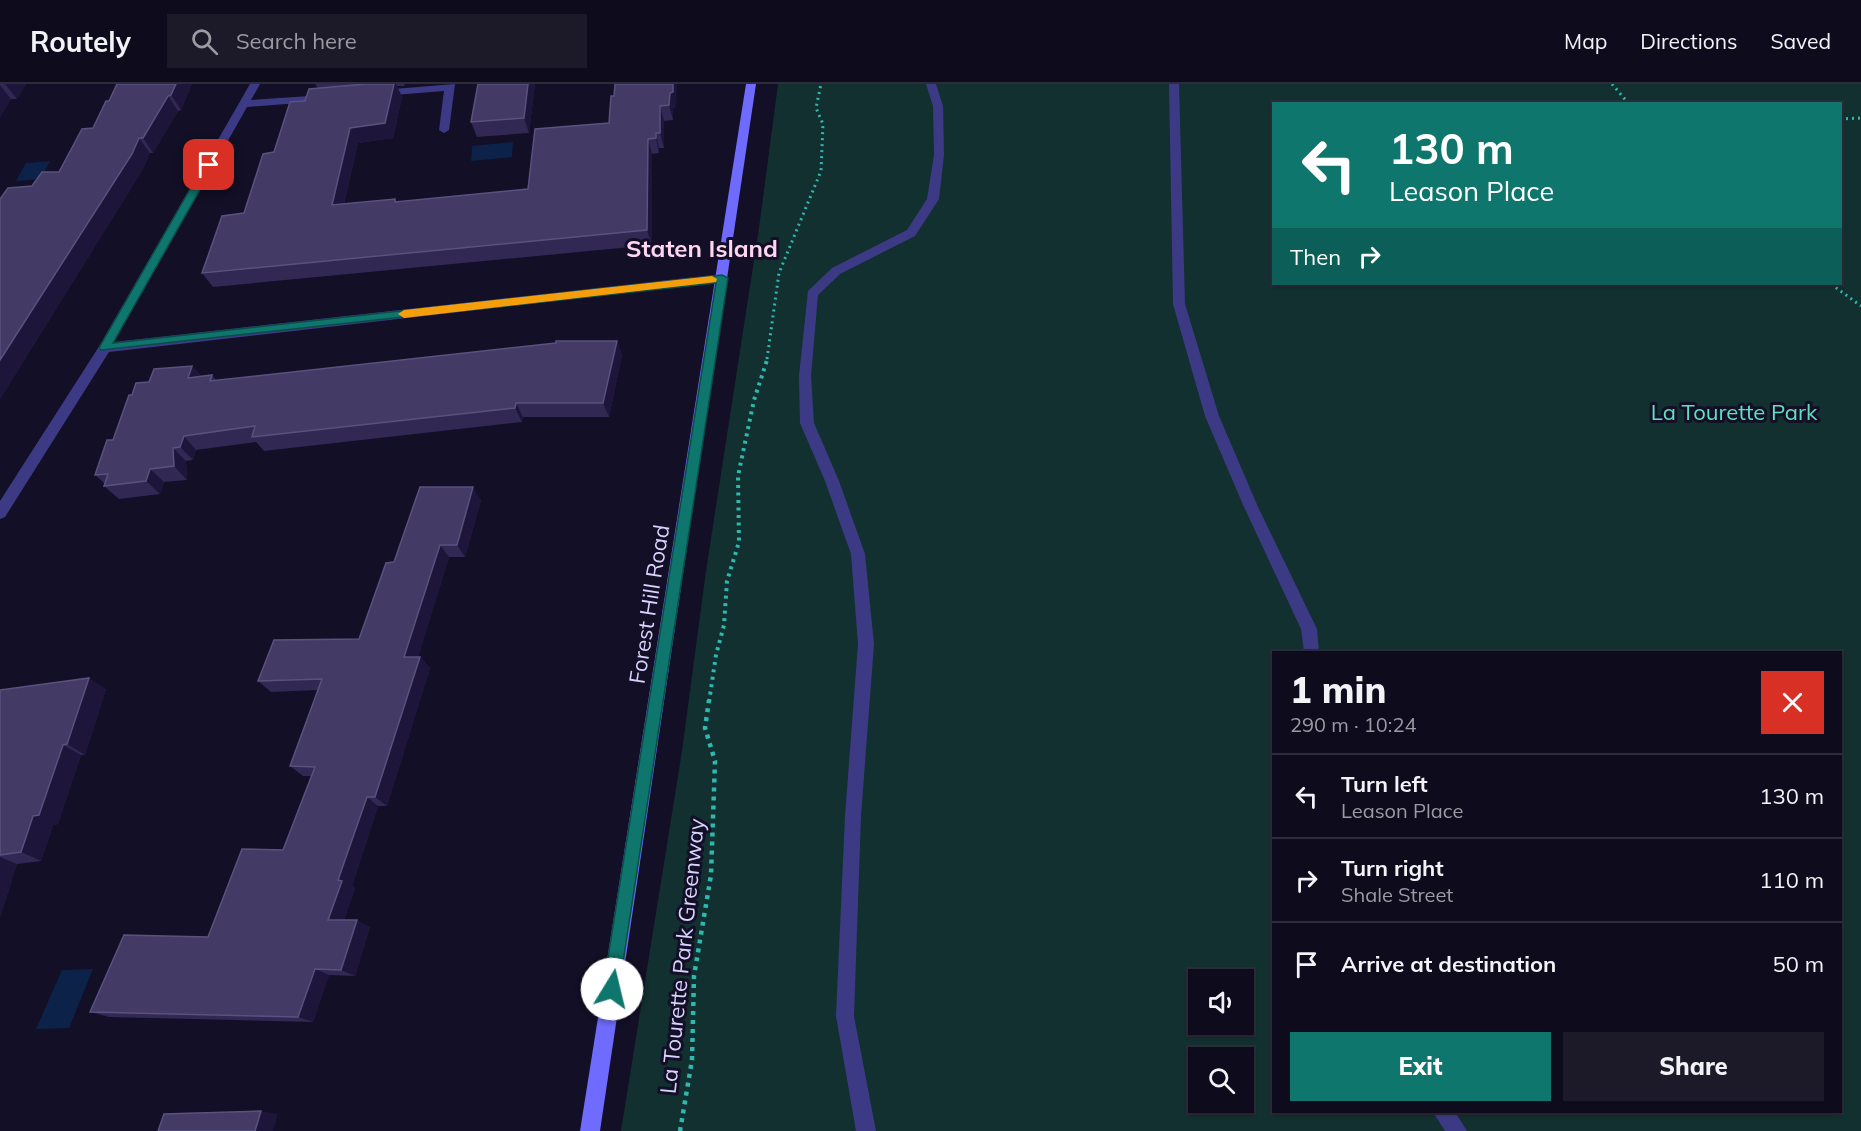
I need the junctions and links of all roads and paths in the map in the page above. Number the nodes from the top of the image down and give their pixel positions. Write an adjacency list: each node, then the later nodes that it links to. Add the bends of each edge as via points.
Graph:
1 (255, 84): 11 (street)
2 (751, 84): 15 (street, Forest Hill Road)
3 (820, 84): 23 (path, La Tourette Park Greenway, via 816,108 823,124 821,171 779,273 769,353 754,400 738,476 739,542 727,581 724,625 705,728 715,761 711,874 694,976 692,1059)
4 (931, 84): 24 (street, via 938,106 939,145 933,199 910,233 836,271 812,294 805,376 807,423 858,554 865,632 845,1016)
5 (1174, 84): 20 (street, via 1179,304 1212,416 1309,630)
6 (1612, 84): 10 (path)
7 (450, 86): 8 (street); 14 (street)
8 (370, 94)
9 (336, 97): 11 (street)
10 (1627, 102)
11 (244, 104): 18 (street)
12 (1861, 118): 13 (path)
13 (1842, 119)
14 (444, 130)
15 (722, 278): 18 (street); 22 (street, Forest Hill Road)
16 (1832, 285): 17 (path)
17 (1861, 306)
18 (105, 348): 19 (street)
19 (0, 513)
20 (1312, 651)
21 (1444, 1113): 25 (street)
22 (590, 1131)
23 (680, 1131)
24 (866, 1131)
25 (1456, 1131)

